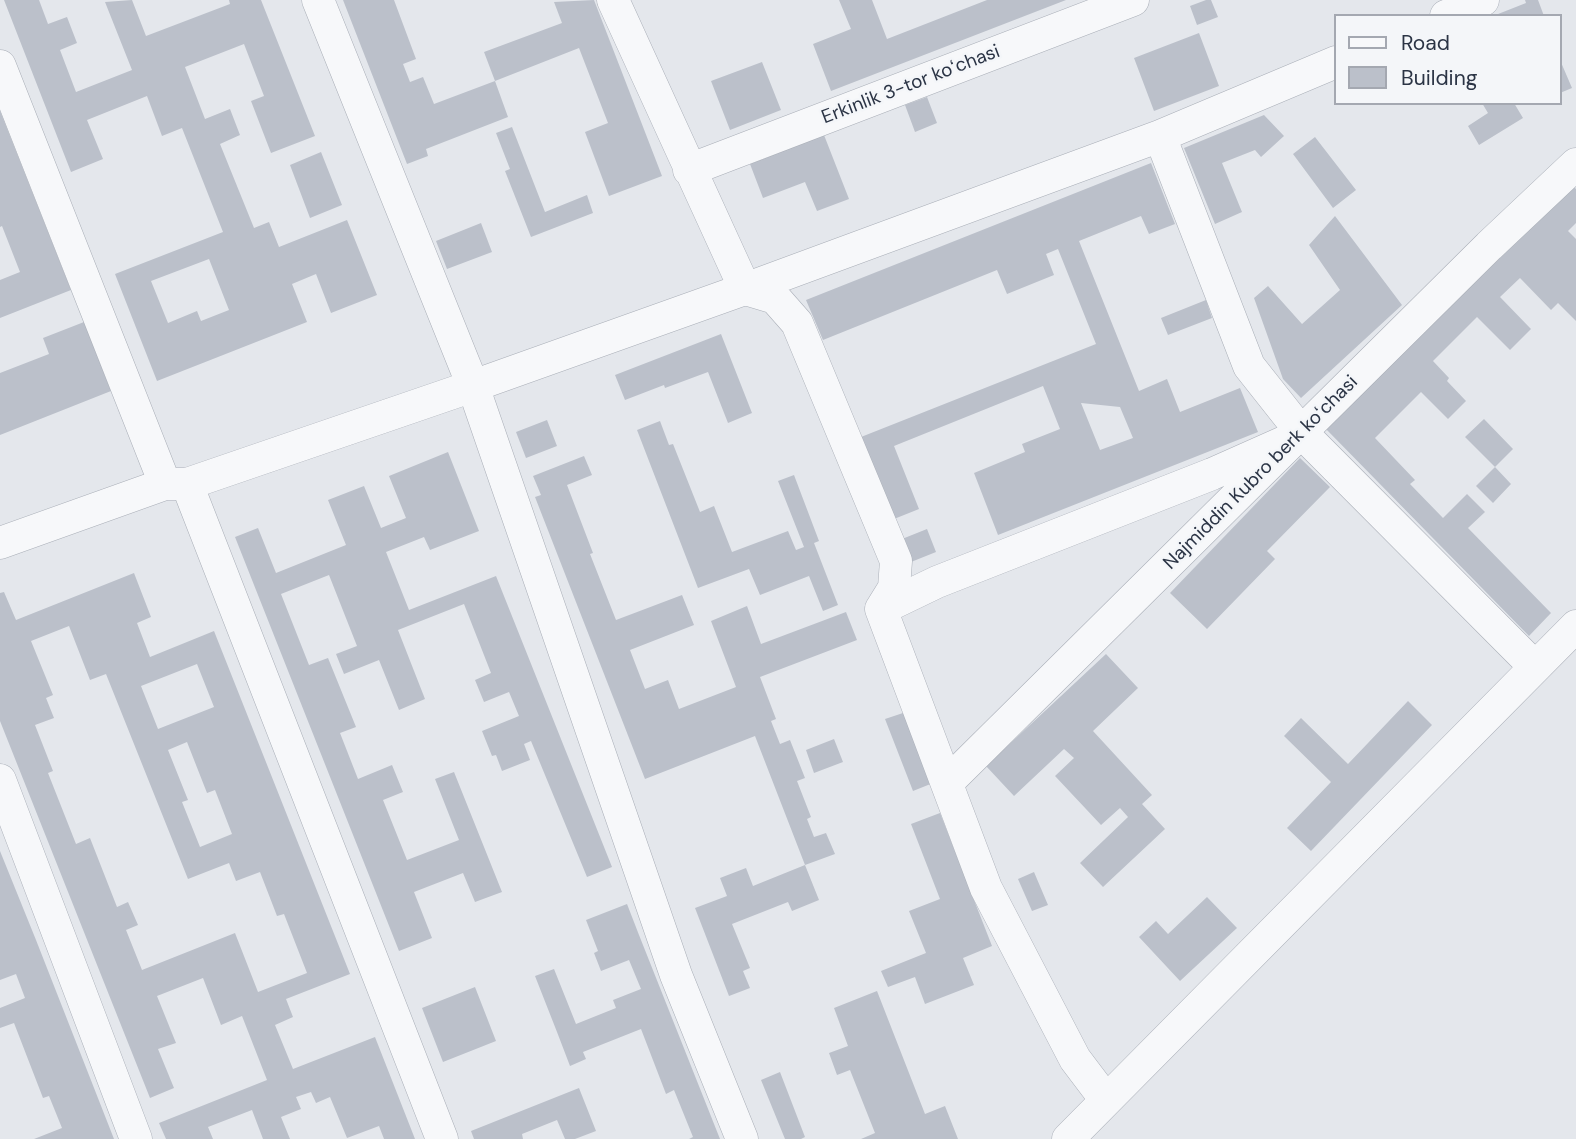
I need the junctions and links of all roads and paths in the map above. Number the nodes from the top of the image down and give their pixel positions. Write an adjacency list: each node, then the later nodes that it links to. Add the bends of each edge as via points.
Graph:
1 (318, 0): 12 (street)
2 (612, 0): 10 (street)
3 (1133, 0): 10 (street, Erkinlik 3-tor koʻchasi)
4 (1483, 0): 5 (street)
5 (1451, 14)
6 (1334, 63): 8 (street)
7 (0, 66): 14 (street)
8 (1160, 136): 11 (street); 13 (street, via 1250,366)
9 (1576, 164): 13 (street, Najmiddin Kubro berk koʻchasi)
10 (689, 170): 11 (street)
11 (745, 289): 12 (street); 16 (street, via 775,298 797,323 895,561 894,588)
12 (472, 386): 14 (street); 24 (street, via 676,975)
13 (1302, 433): 16 (street); 18 (street); 20 (street, Najmiddin Kubro berk koʻchasi)
14 (176, 484): 15 (street); 23 (street)
15 (0, 542)
16 (881, 609): 20 (street)
17 (1576, 626): 18 (street)
18 (1535, 667): 21 (street)
19 (0, 780): 22 (street)
20 (947, 783): 21 (street, via 986,888 1075,1059)
21 (1086, 1120)
22 (136, 1139)
23 (442, 1139)
24 (742, 1139)

